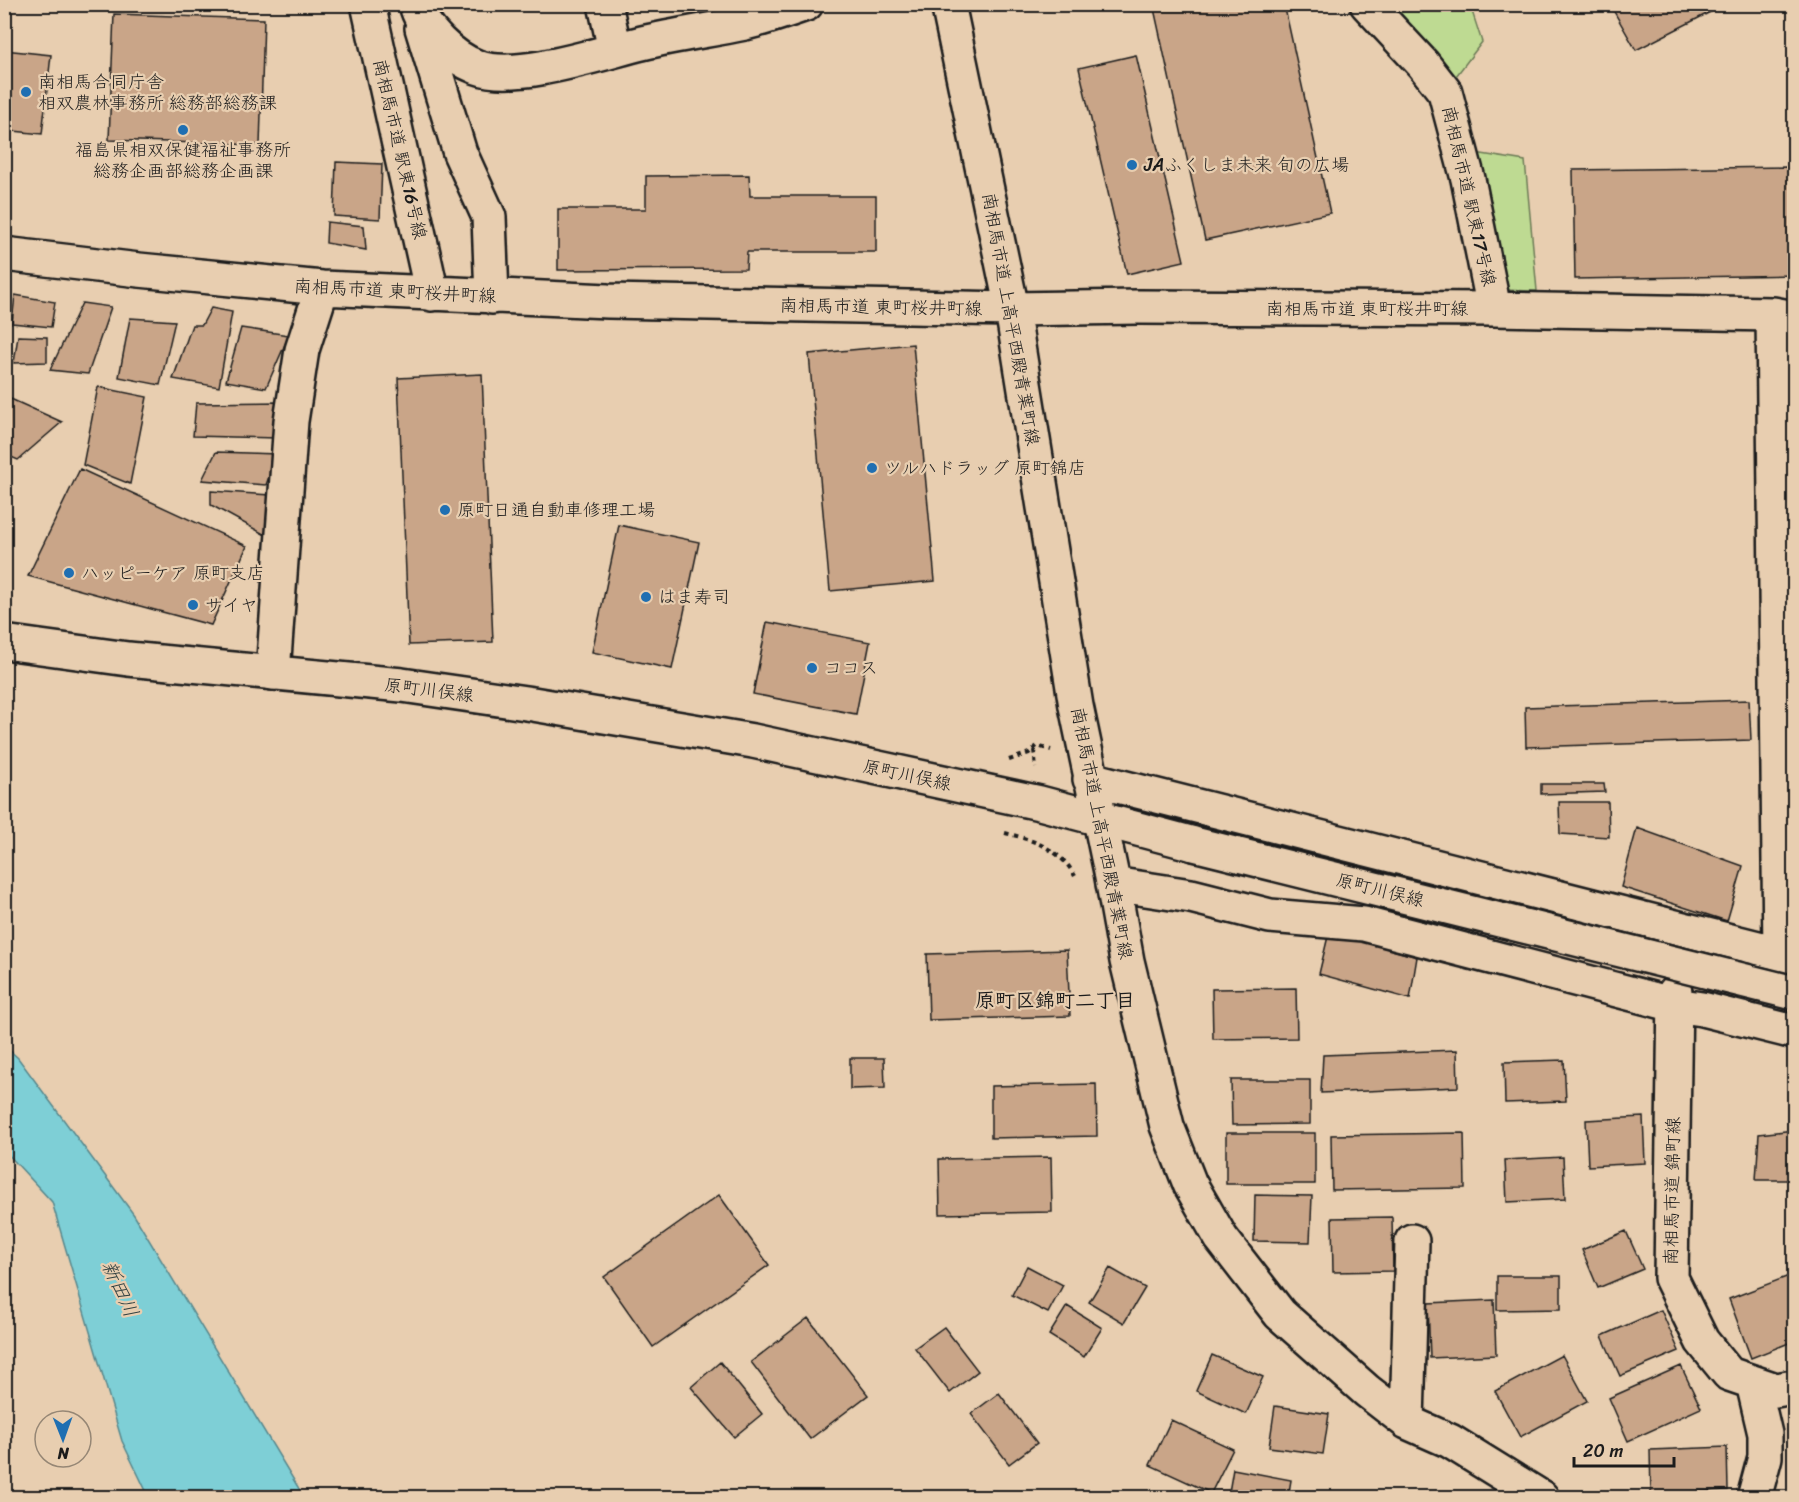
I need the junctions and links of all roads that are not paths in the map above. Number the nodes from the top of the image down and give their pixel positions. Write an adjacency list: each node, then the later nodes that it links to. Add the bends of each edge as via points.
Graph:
1 (368, 4): 11 (street, 南相馬市道 駅東16号線)
2 (605, 4): 8 (street)
3 (806, 4): 7 (street)
4 (948, 4): 13 (street, 南相馬市道 上高平西殿青葉町線)
5 (1367, 4): 14 (street, 南相馬市道 駅東17号線, via 1445,92 1468,179)
6 (418, 11): 8 (street, via 450,52 479,68 517,71); 12 (street, via 460,153 489,217)
7 (746, 13): 8 (street)
8 (615, 50)
9 (4, 254): 10 (street, 南相馬市道 東町桜井町線)
10 (322, 288): 11 (street, 南相馬市道 東町桜井町線); 17 (street, via 302,351 291,421)
11 (432, 294): 12 (street, 南相馬市道 東町桜井町線)
12 (492, 297): 13 (street, 南相馬市道 東町桜井町線)
13 (1012, 309): 14 (street, 南相馬市道 東町桜井町線); 18 (street, 南相馬市道 上高平西殿青葉町線)
14 (1494, 309): 15 (street, 南相馬市道 東町桜井町線)
15 (1784, 316): 21 (street)
16 (4, 642): 17 (street, 原町川俣線)
17 (273, 673): 19 (street, 原町川俣線, via 402,685 753,741)
18 (1090, 779): 19 (street, 南相馬市道 上高平西殿青葉町線); 21 (street, via 1675,932)
19 (1099, 818): 20 (street, 南相馬市道 上高平西殿青葉町線); 22 (street, 原町川俣線, bridge)
20 (1113, 884): 23 (street, via 1191,896 1270,916 1364,924); 28 (street, 南相馬市道 上高平西殿青葉町線, via 1127,962 1167,1126 1190,1184 1221,1238 1280,1314 1367,1392)
21 (1787, 955)
22 (1794, 993)
23 (1675, 998): 24 (street, via 1702,1009); 26 (street, 南相馬市道 錦町線, via 1671,1278 1702,1341 1729,1374)
24 (1794, 1032)
25 (1412, 1241): 28 (street)
26 (1753, 1383): 27 (street, 南相馬市道 錦町線, via 1776,1390); 30 (street, via 1765,1434 1765,1457)
27 (1794, 1388)
28 (1407, 1422): 29 (street, 南相馬市道 上高平西殿青葉町線, via 1450,1441)
29 (1542, 1497)
30 (1754, 1497)

